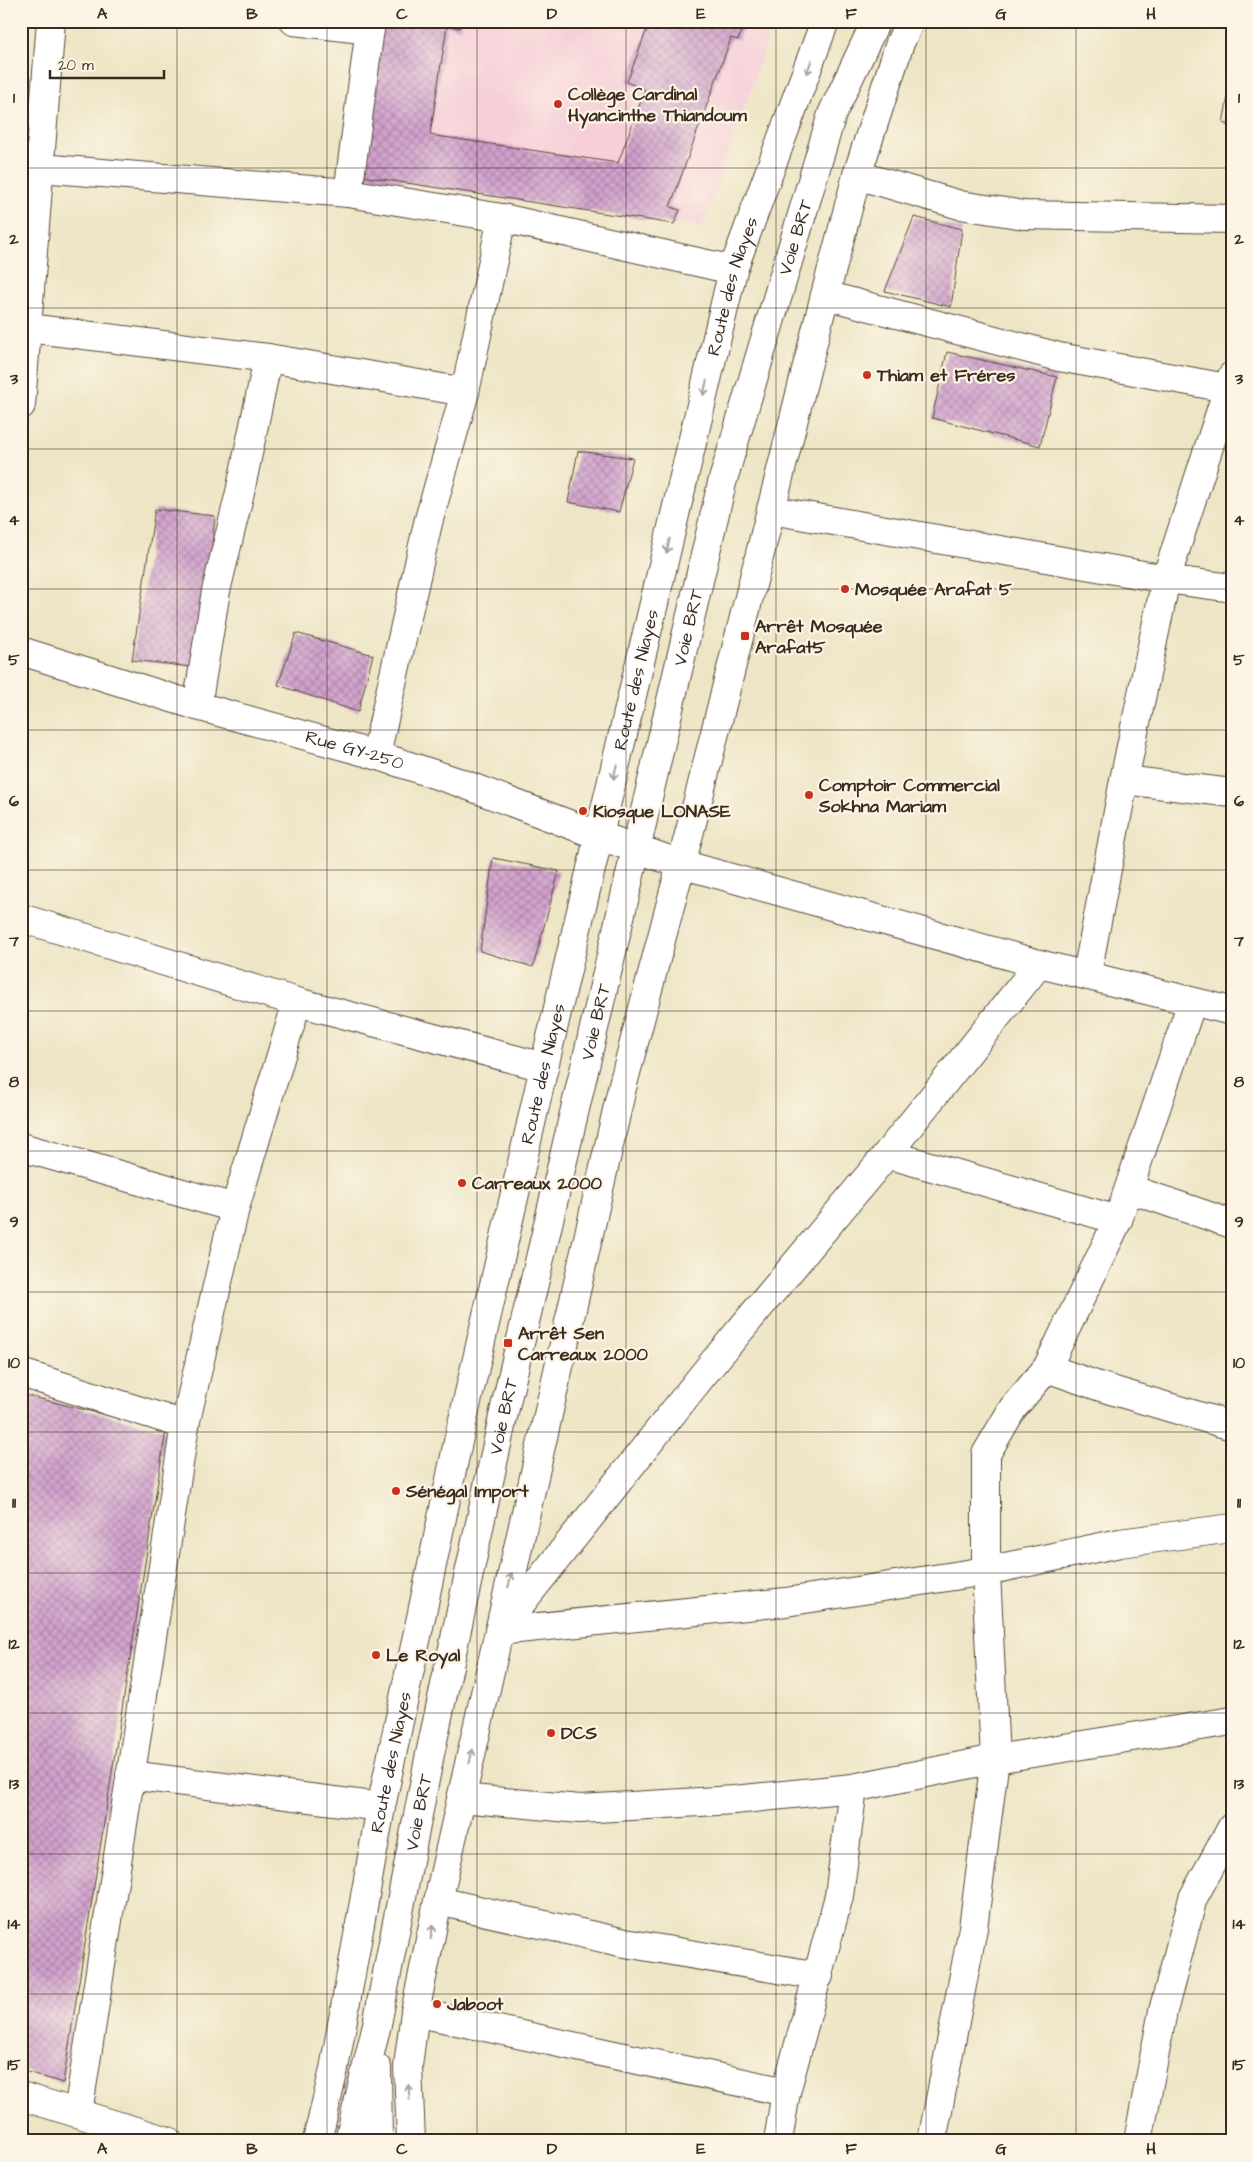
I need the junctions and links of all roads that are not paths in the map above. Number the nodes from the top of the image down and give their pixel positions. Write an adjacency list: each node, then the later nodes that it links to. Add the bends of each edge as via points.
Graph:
1 (51, 21): 7 (street)
2 (294, 21): 5 (street)
3 (825, 21): 12 (street, Route des Niayes, one-way to 12)
4 (910, 21): 8 (street)
5 (371, 26): 9 (street)
6 (872, 26): 28 (street, Voie BRT, via 832,114 722,483)
7 (40, 168): 9 (street); 14 (street)
8 (857, 175): 11 (street, via 960,205 1024,215); 13 (street)
9 (348, 193): 10 (street)
10 (502, 218): 12 (street); 17 (street)
11 (1232, 219)
12 (733, 270): 27 (street, Route des Niayes, one-way to 27)
13 (825, 295): 16 (street, via 1060,357); 19 (street)
14 (28, 328): 15 (street); 18 (street)
15 (268, 358): 17 (street); 23 (street, via 216,592)
16 (1231, 384): 20 (street)
17 (465, 392): 24 (street, via 428,523)
18 (21, 405)
19 (771, 510): 20 (street); 29 (street)
20 (1166, 579): 21 (street); 25 (street)
21 (1232, 588)
22 (21, 651): 23 (street, Rue GY-250)
23 (197, 706): 24 (street, Rue GY-250)
24 (376, 755): 27 (street, Rue GY-250, via 461,783)
25 (1124, 780): 26 (street); 32 (street)
26 (1232, 793)
27 (600, 836): 28 (street, Rue GY-250); 36 (street, Route des Niayes)
28 (636, 848): 29 (street, Rue GY-250); 60 (street, Voie BRT, via 502,1422 430,1754)
29 (681, 864): 31 (street, Rue GY-250); 49 (street, one-way to 29, via 622,1088)
30 (21, 918): 33 (street)
31 (1040, 964): 32 (street, Rue GY-250); 38 (street)
32 (1087, 974): 34 (street, Rue GY-250)
33 (297, 1002): 36 (street); 40 (street)
34 (1192, 1002): 35 (street, Rue GY-250); 39 (street)
35 (1232, 1011)
36 (544, 1067): 55 (street, Route des Niayes, via 459,1438)
37 (21, 1147): 40 (street)
38 (887, 1154): 41 (street); 49 (street, via 706,1371)
39 (1130, 1189): 41 (street); 42 (street)
40 (235, 1208): 45 (street)
41 (1118, 1220): 43 (street)
42 (1232, 1224)
43 (1047, 1368): 46 (street); 48 (street, via 1013,1408 986,1454)
44 (21, 1373): 45 (street)
45 (185, 1425): 52 (street)
46 (1232, 1426)
47 (1232, 1528): 48 (street, via 1120,1543)
48 (986, 1570): 49 (street, via 786,1602); 51 (street)
49 (499, 1631): 54 (street, one-way to 49)
50 (1232, 1721): 51 (street)
51 (995, 1759): 53 (street); 70 (street, via 973,1928)
52 (130, 1775): 55 (street); 63 (street)
53 (853, 1788): 54 (street, via 734,1800 580,1809); 58 (street, via 838,1896)
54 (462, 1798): 57 (street)
55 (381, 1807): 65 (street, Route des Niayes, via 334,2069)
56 (1232, 1827): 71 (street, via 1193,1898 1164,2011)
57 (438, 1901): 58 (street, via 625,1943); 59 (street, one-way to 57)
58 (818, 1976): 61 (street)
59 (415, 2012): 61 (street); 68 (street, one-way to 59, via 408,2066)
60 (377, 2024): 66 (street, Voie BRT); 67 (street, Voie BRT)
61 (786, 2092): 69 (street)
62 (21, 2096): 63 (street)
63 (78, 2112): 64 (street)
64 (168, 2141)
65 (317, 2141)
66 (349, 2141)
67 (378, 2141)
68 (411, 2141)
69 (778, 2141)
70 (932, 2141)
71 (1138, 2141)

